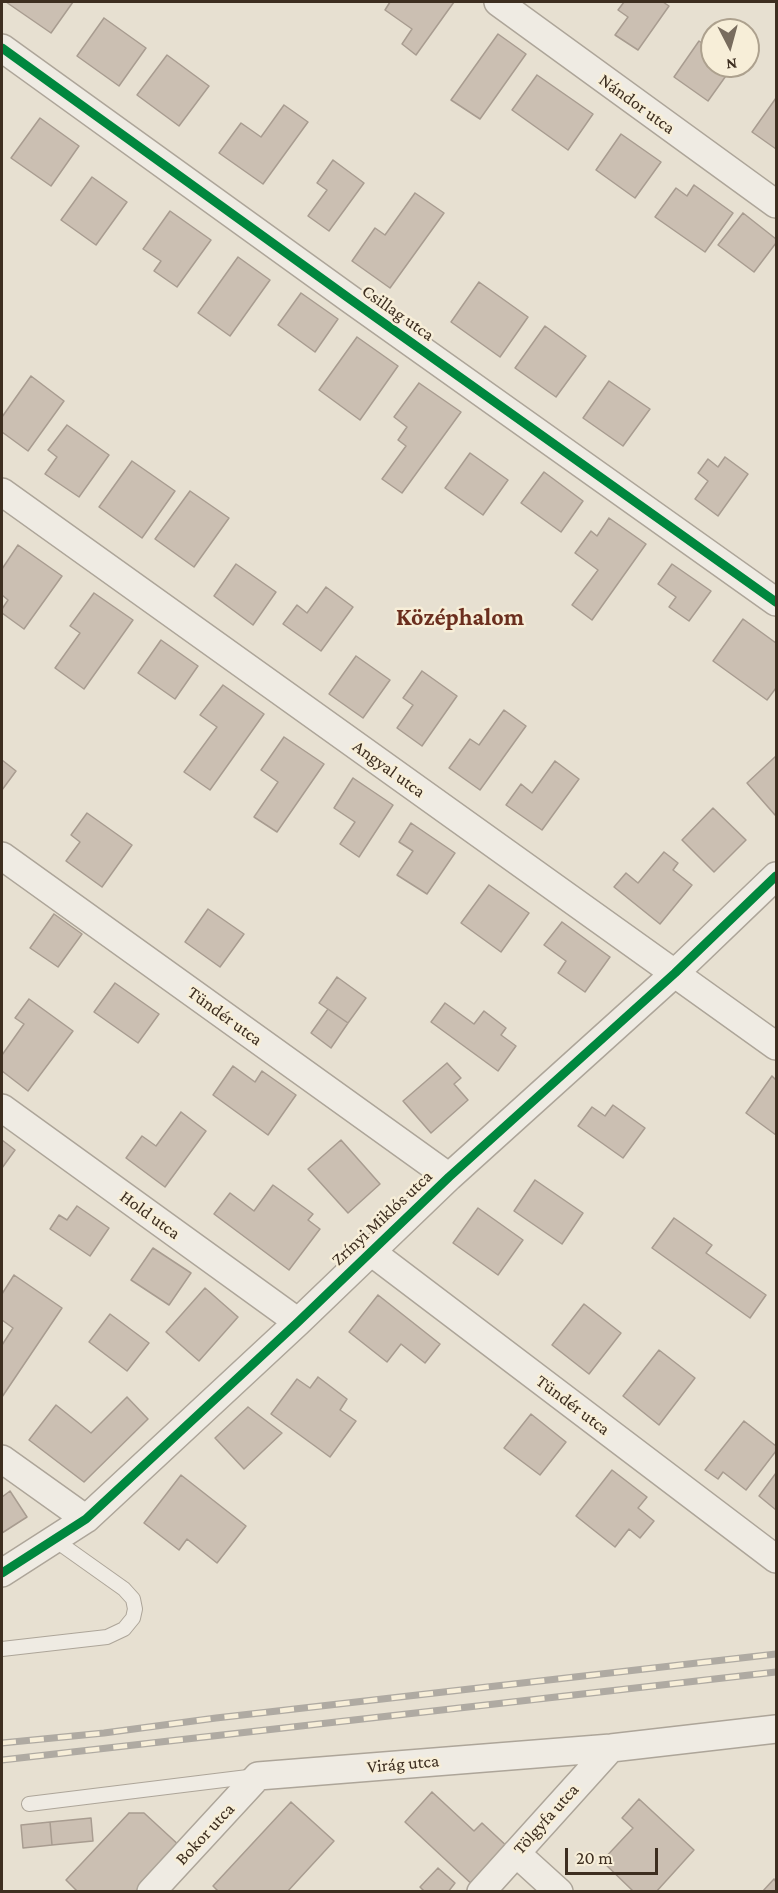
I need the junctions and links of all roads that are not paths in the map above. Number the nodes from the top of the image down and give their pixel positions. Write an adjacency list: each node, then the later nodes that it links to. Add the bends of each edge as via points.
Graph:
1 (498, 2): 3 (street, Nándor utca)
2 (2, 48): 5 (street, Csillag utca)
3 (777, 204)
4 (2, 492): 8 (street, Angyal utca)
5 (777, 602)
6 (2, 856): 11 (street, Tündér utca)
7 (777, 876): 8 (street, Zrínyi Miklós utca)
8 (675, 973): 9 (street, Angyal utca); 11 (street, Zrínyi Miklós utca)
9 (777, 1046)
10 (2, 1108): 13 (street, Hold utca)
11 (449, 1177): 12 (street, Zrínyi Miklós utca)
12 (370, 1251): 13 (street, Zrínyi Miklós utca); 17 (street, Tündér utca)
13 (298, 1322): 15 (street, Zrínyi Miklós utca)
14 (2, 1459): 15 (street)
15 (86, 1519): 16 (street, Zrínyi Miklós utca)
16 (55, 1540): 18 (street, Zrínyi Miklós utca); 19 (lane, via 124,1589 133,1599 133,1618 124,1629 107,1636)
17 (777, 1559)
18 (2, 1573)
19 (2, 1649)
20 (777, 1729): 21 (street, Virág utca)
21 (611, 1748): 22 (street, Virág utca); 24 (street, Tölgyfa utca)
22 (258, 1776): 23 (lane, Virág utca); 25 (street, Bokor utca)
23 (29, 1804)
24 (516, 1853): 26 (street, Tölgyfa utca); 27 (street)
25 (151, 1892)
26 (481, 1892)
27 (559, 1892)

